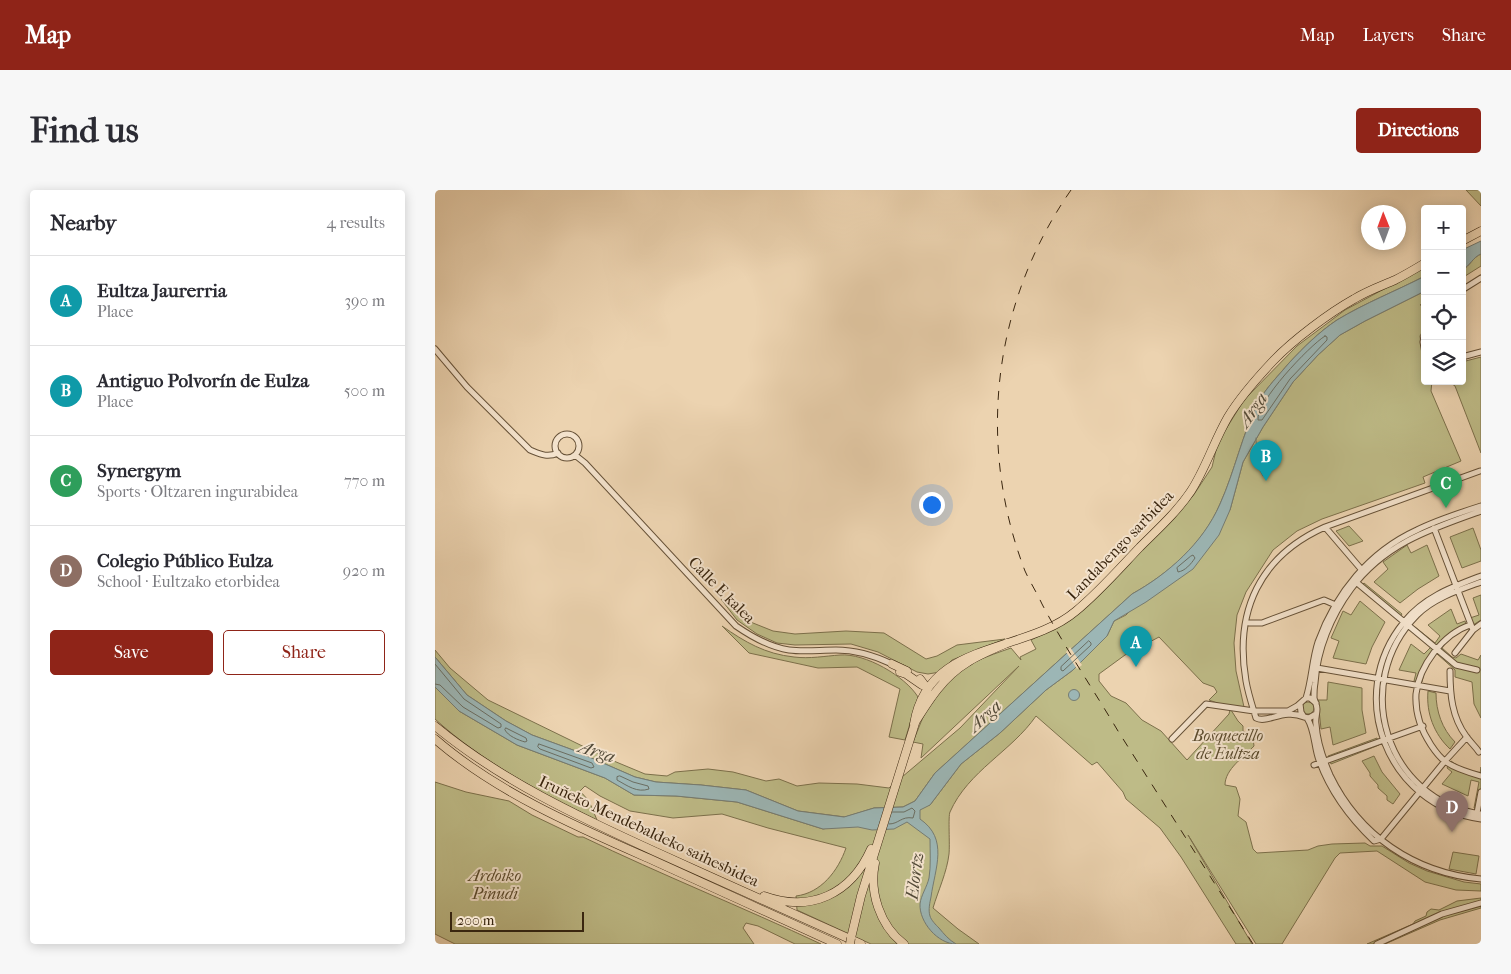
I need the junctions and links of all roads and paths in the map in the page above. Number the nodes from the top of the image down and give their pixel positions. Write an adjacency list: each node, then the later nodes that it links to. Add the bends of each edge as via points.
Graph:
1 (1481, 231): 2 (highway)
2 (1466, 239)
3 (1421, 265): 25 (highway, Landabengo sarbidea, via 1352,300 1306,332 1275,360 1228,416 1192,490 1177,509 1077,610 1053,625)
4 (1481, 278): 5 (street)
5 (1466, 287)
6 (435, 349): 9 (street, via 530,450 543,456)
7 (1481, 352): 8 (street)
8 (1466, 356)
9 (558, 452): 10 (street, via 563,457); 10 (street, via 557,442 568,434 579,444)
10 (575, 455): 28 (street, Calle E kalea, via 736,626 750,636 788,650 854,651)
11 (1480, 471): 13 (street)
12 (1481, 511): 14 (street); 15 (street, via 1415,531 1383,550)
13 (1325, 527): 15 (street); 44 (street, via 1299,540 1276,559 1255,591 1243,641 1246,681)
14 (1435, 528): 15 (street, via 1405,540); 19 (street)
15 (1364, 570): 17 (street); 20 (street)
16 (1481, 576): 19 (street)
17 (1357, 582): 20 (street); 22 (street)
18 (1481, 582): 19 (street)
19 (1456, 588): 22 (street); 24 (street)
20 (1337, 606): 21 (street, via 1324,600 1262,623); 29 (street); 40 (street, via 1318,643)
21 (1249, 623)
22 (1406, 624): 26 (street); 36 (street, via 1387,649)
23 (1481, 624): 24 (street)
24 (1471, 628): 26 (street, via 1460,630); 27 (street)
25 (1007, 643): 30 (highway); 34 (highway, via 964,659)
26 (1437, 649): 31 (street, via 1458,666); 37 (street)
27 (1455, 653)
28 (892, 664): 33 (highway); 35 (highway)
29 (1317, 668): 36 (street); 43 (street)
30 (957, 669): 38 (highway); 47 (highway, via 938,687)
31 (1477, 670)
32 (1450, 671): 39 (street)
33 (900, 672): 38 (highway); 41 (highway, via 919,688)
34 (939, 677): 35 (highway); 38 (highway)
35 (920, 679): 38 (highway)
36 (1380, 679): 37 (street); 53 (street, via 1377,714)
37 (1418, 686): 39 (street); 49 (street, via 1416,704)
38 (928, 688): 41 (highway); 47 (highway, via 927,698)
39 (1450, 691): 50 (street, via 1456,717)
40 (1306, 698): 42 (street); 43 (street)
41 (921, 700): 47 (highway)
42 (1300, 704): 44 (street, via 1288,710); 46 (street)
43 (1316, 704): 45 (street)
44 (1254, 711): 46 (street, via 1258,720 1288,713); 52 (street, via 1206,704)
45 (1316, 714): 46 (street); 56 (street)
46 (1305, 718): 56 (street, via 1311,726)
47 (914, 724): 64 (highway)
48 (435, 726): 65 (highway, Iruñeko Mendebaldeko saihesbidea, via 459,746 523,786 592,823)
49 (1422, 726): 53 (street); 55 (street, via 1431,745)
50 (1467, 738): 54 (street); 55 (street)
51 (435, 739): 69 (highway, Iruñeko Mendebaldeko saihesbidea, via 492,780 548,812)
52 (1172, 739)
53 (1386, 740): 56 (street); 58 (street, via 1409,774); 60 (street, via 1391,757)
54 (1479, 752)
55 (1445, 762): 57 (street); 58 (street)
56 (1320, 763): 63 (street, via 1346,804)
57 (1481, 776)
58 (1423, 788): 60 (street); 61 (street, via 1446,803)
59 (1481, 792): 61 (street)
60 (1419, 793): 62 (street, via 1451,811); 63 (street)
61 (1479, 814)
62 (1481, 819)
63 (1381, 839): 66 (street, via 1429,867 1456,876)
64 (873, 856): 65 (highway, via 839,890 816,901 805,902 772,899); 68 (highway, via 854,918); 71 (highway, via 879,910 888,928)
65 (690, 868): 70 (highway, Iruñeko Mendebaldeko saihesbidea)
66 (1481, 879)
67 (1481, 903): 72 (street, via 1442,914)
68 (851, 941)
69 (837, 944)
70 (861, 944)
71 (903, 944)
72 (1377, 944)

